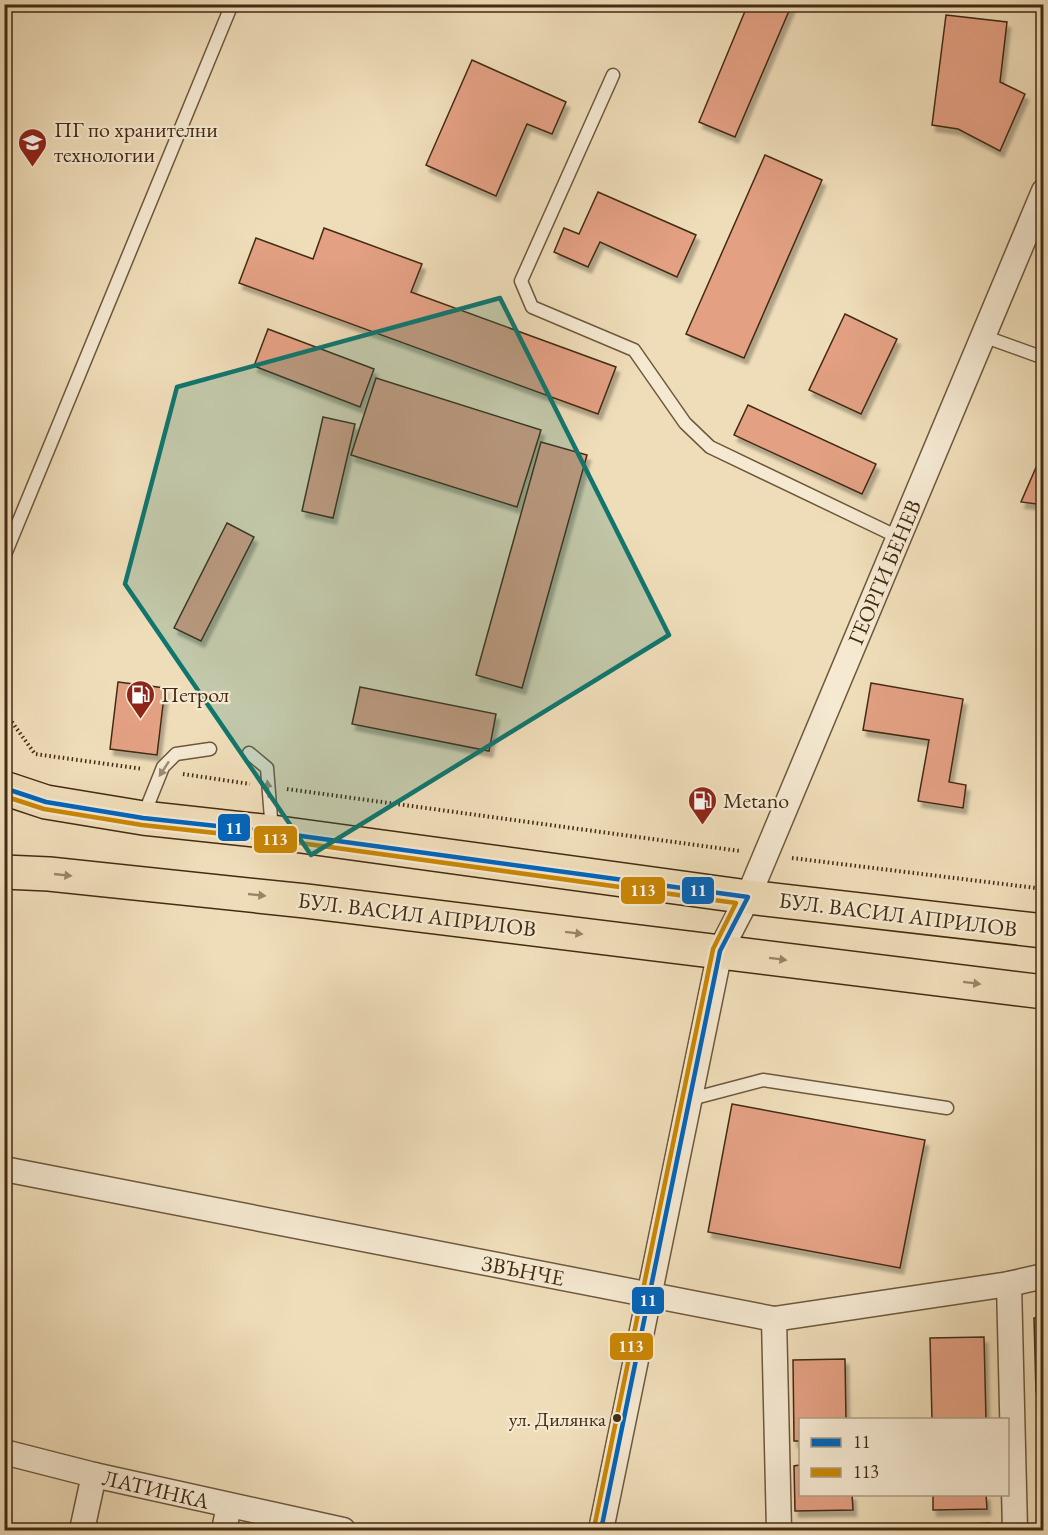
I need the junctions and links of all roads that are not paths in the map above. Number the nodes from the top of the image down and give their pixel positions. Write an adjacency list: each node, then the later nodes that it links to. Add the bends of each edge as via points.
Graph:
1 (232, 4): 7 (lane)
2 (613, 75): 6 (lane, via 521,281 532,307 634,350 685,423 710,447)
3 (1044, 191): 4 (street, ГЕОРГИ БЕНЕВ)
4 (983, 336): 5 (lane); 6 (street, ГЕОРГИ БЕНЕВ)
5 (1044, 358)
6 (898, 537): 14 (street, ГЕОРГИ БЕНЕВ)
7 (4, 557)
8 (210, 749): 11 (lane, one-way to 11, via 176,754 161,771)
9 (249, 753): 12 (lane, one-way to 9, via 267,768)
10 (4, 788): 11 (main road, БУЛ. ВАСИЛ АПРИЛОВ, via 46,802)
11 (143, 818): 12 (main road, БУЛ. ВАСИЛ АПРИЛОВ)
12 (272, 832): 14 (main road, БУЛ. ВАСИЛ АПРИЛОВ)
13 (4, 872): 16 (main road, БУЛ. ВАСИЛ АПРИЛОВ, one-way to 16, via 295,899)
14 (748, 897): 15 (main road, БУЛ. ВАСИЛ АПРИЛОВ); 16 (street, ГЕОРГИ БЕНЕВ)
15 (1044, 931)
16 (720, 951): 17 (main road, БУЛ. ВАСИЛ АПРИЛОВ, one-way to 17); 18 (street, ГЕОРГИ БЕНЕВ)
17 (1044, 992)
18 (691, 1099): 19 (lane, via 764,1080); 23 (street, ГЕОРГИ БЕНЕВ)
19 (947, 1108)
20 (4, 1169): 23 (street, ЗВЪНЧЕ)
21 (1044, 1276): 22 (street, ЗВЪНЧЕ)
22 (1009, 1284): 24 (street, ЗВЪНЧЕ); 33 (street)
23 (650, 1295): 24 (street, ЗВЪНЧЕ); 31 (street, ГЕОРГИ БЕНЕВ)
24 (774, 1319): 32 (street)
25 (4, 1452): 26 (street, ЛАТИНКА)
26 (94, 1475): 27 (street, ЛАТИНКА); 28 (street)
27 (230, 1506): 29 (street); 30 (street, ЛАТИНКА)
28 (82, 1530)
29 (225, 1530)
30 (343, 1530)
31 (601, 1530)
32 (779, 1530)
33 (1015, 1530)

